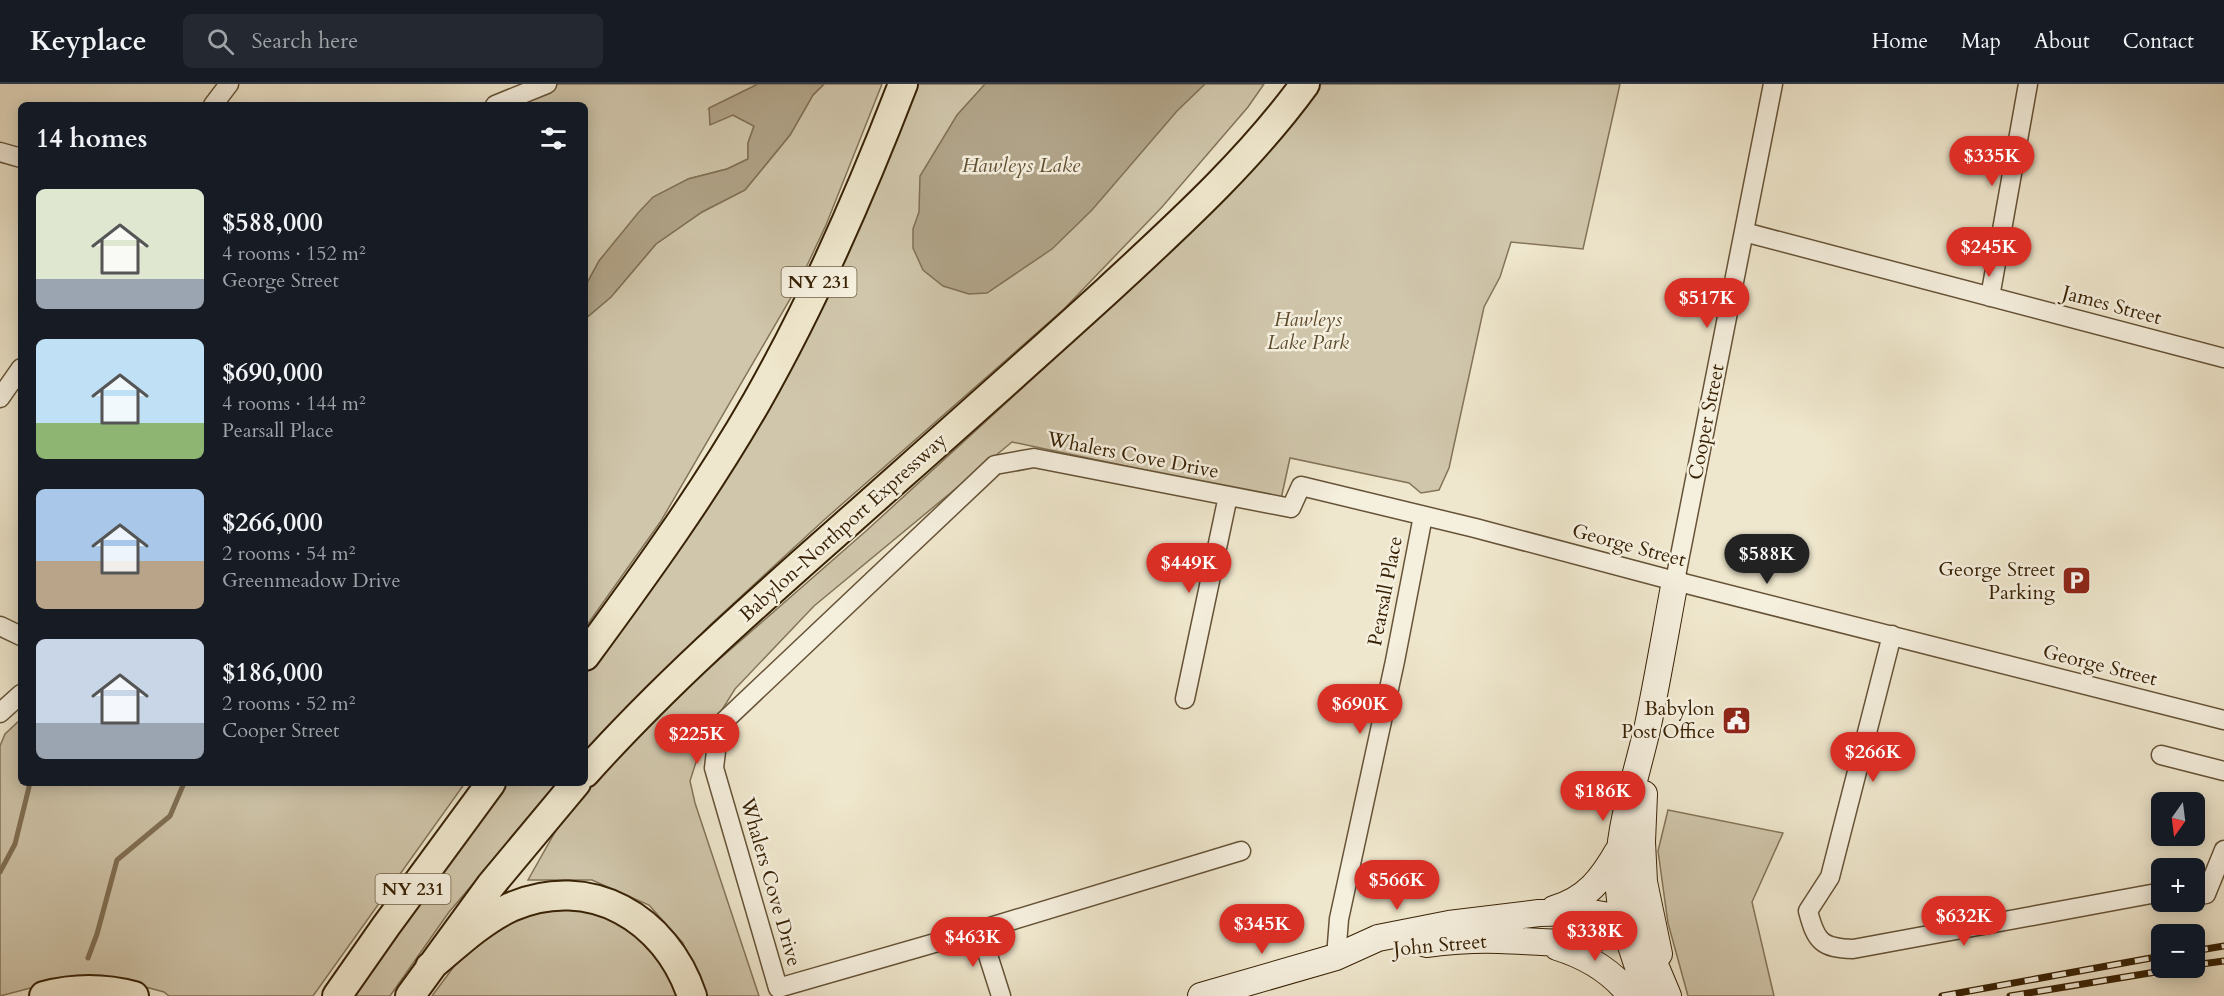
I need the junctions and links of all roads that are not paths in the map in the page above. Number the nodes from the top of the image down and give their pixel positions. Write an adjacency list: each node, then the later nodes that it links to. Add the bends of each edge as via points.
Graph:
1 (229, 84): 8 (street)
2 (547, 84): 9 (street)
3 (903, 84): 25 (main road, NY 231, via 868,173 807,307 757,400 690,510)
4 (1281, 84): 13 (main road, via 1208,177)
5 (1305, 84): 13 (main road, via 1261,138 1173,231)
6 (1773, 84): 12 (street, Cooper Street)
7 (2028, 84): 14 (street)
8 (215, 102)
9 (502, 102)
10 (0, 152): 11 (street)
11 (18, 157)
12 (1744, 232): 14 (street, James Street); 21 (street, Cooper Street)
13 (1108, 290): 32 (main road, Babylon-Northport Expressway, via 729,628)
14 (1990, 297): 15 (street, James Street)
15 (2224, 358)
16 (18, 373): 17 (street)
17 (0, 398)
18 (1301, 486): 19 (street, Whalers Cove Drive, via 1291,508); 20 (street, George Street)
19 (1228, 496): 27 (street); 44 (street, Whalers Cove Drive, via 1034,458 994,465 719,726 714,768 778,988)
20 (1423, 516): 21 (street, George Street); 46 (street, Pearsall Place, via 1339,919)
21 (1675, 581): 24 (street, George Street); 30 (street, Cooper Street)
22 (0, 626): 23 (street)
23 (18, 635)
24 (1892, 635): 29 (street, George Street); 40 (street, via 1830,877 1808,911 1819,940 1837,949 1853,950)
25 (588, 652)
26 (18, 697): 28 (street)
27 (1185, 699)
28 (0, 713)
29 (2224, 720)
30 (1648, 726): 36 (street, Cooper Street); 39 (street, Cooper Street, via 1642,820)
31 (2162, 755): 33 (street)
32 (588, 770)
33 (2224, 771)
34 (489, 786): 51 (main road, NY 231)
35 (573, 786): 47 (main road, NY 231, via 490,885)
36 (1620, 848): 42 (street, John Street, via 1591,890 1572,902); 43 (street, Cooper Street, via 1619,893)
37 (2224, 850): 41 (street)
38 (1240, 851): 44 (street, Whalers Cove Drive)
39 (1644, 882): 43 (street); 48 (street, Cooper Street)
40 (2151, 894)
41 (2205, 894)
42 (1539, 913): 43 (street, John Street, via 1597,913); 46 (street, John Street, via 1400,933 1378,938)
43 (1624, 922): 45 (street, John Street, via 1594,939); 48 (street, John Street, via 1644,940)
44 (980, 930): 54 (street)
45 (1545, 943): 46 (street, John Street, via 1452,941); 56 (street, John Street, via 1600,966)
46 (1336, 957): 55 (street, John Street)
47 (430, 967): 52 (main road, NY 231); 53 (main road, via 507,909 537,899 579,897 617,907 651,929 678,963)
48 (1661, 995)
49 (44, 996): 50 (main road, via 98,990)
50 (134, 996)
51 (337, 996)
52 (410, 996)
53 (692, 996)
54 (1000, 996)
55 (1201, 996)
56 (1631, 996)

